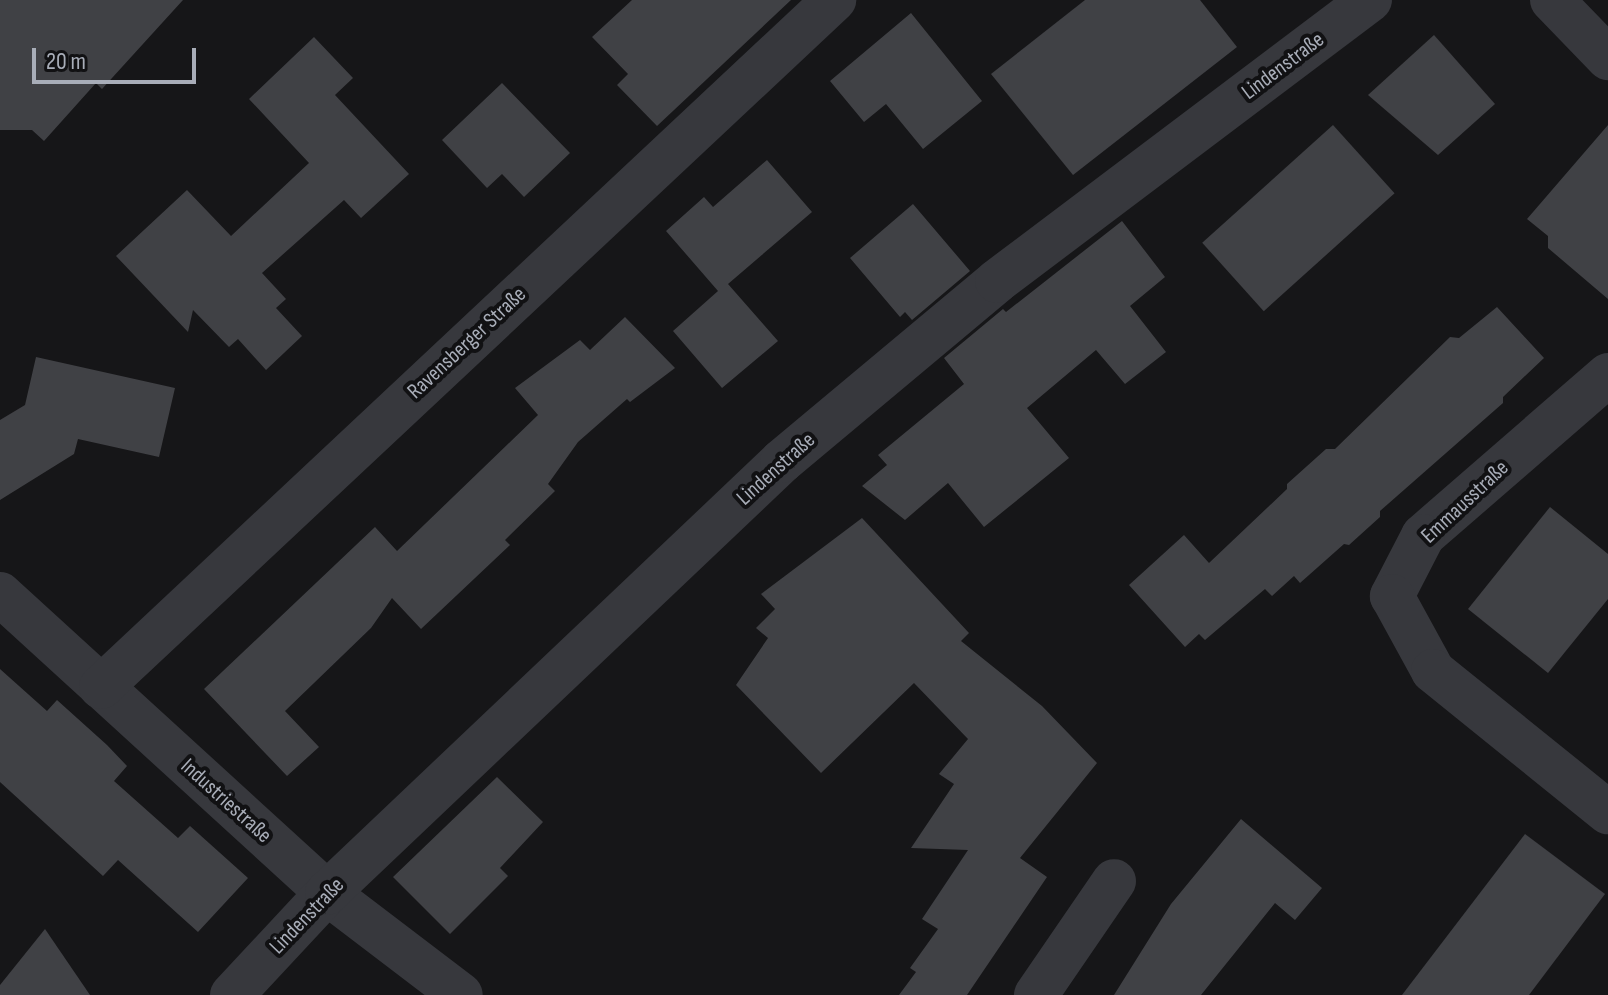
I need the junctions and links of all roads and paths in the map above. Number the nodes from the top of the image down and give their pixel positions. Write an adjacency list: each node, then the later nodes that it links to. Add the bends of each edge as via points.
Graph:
1 (834, 0): 7 (street, Ravensberger Straße)
2 (1370, 0): 10 (street, Lindenstraße, via 997,281 782,461)
3 (1554, 0): 4 (street)
4 (1608, 58)
5 (1608, 375): 8 (street, Emmausstraße, via 1423,536 1392,596 1433,671)
6 (0, 594): 7 (street, Industriestraße)
7 (101, 687): 10 (street, Industriestraße)
8 (1608, 812)
9 (1114, 881): 13 (street)
10 (327, 893): 11 (street, Lindenstraße); 12 (street, Industriestraße)
11 (232, 995)
12 (461, 995)
13 (1036, 995)

